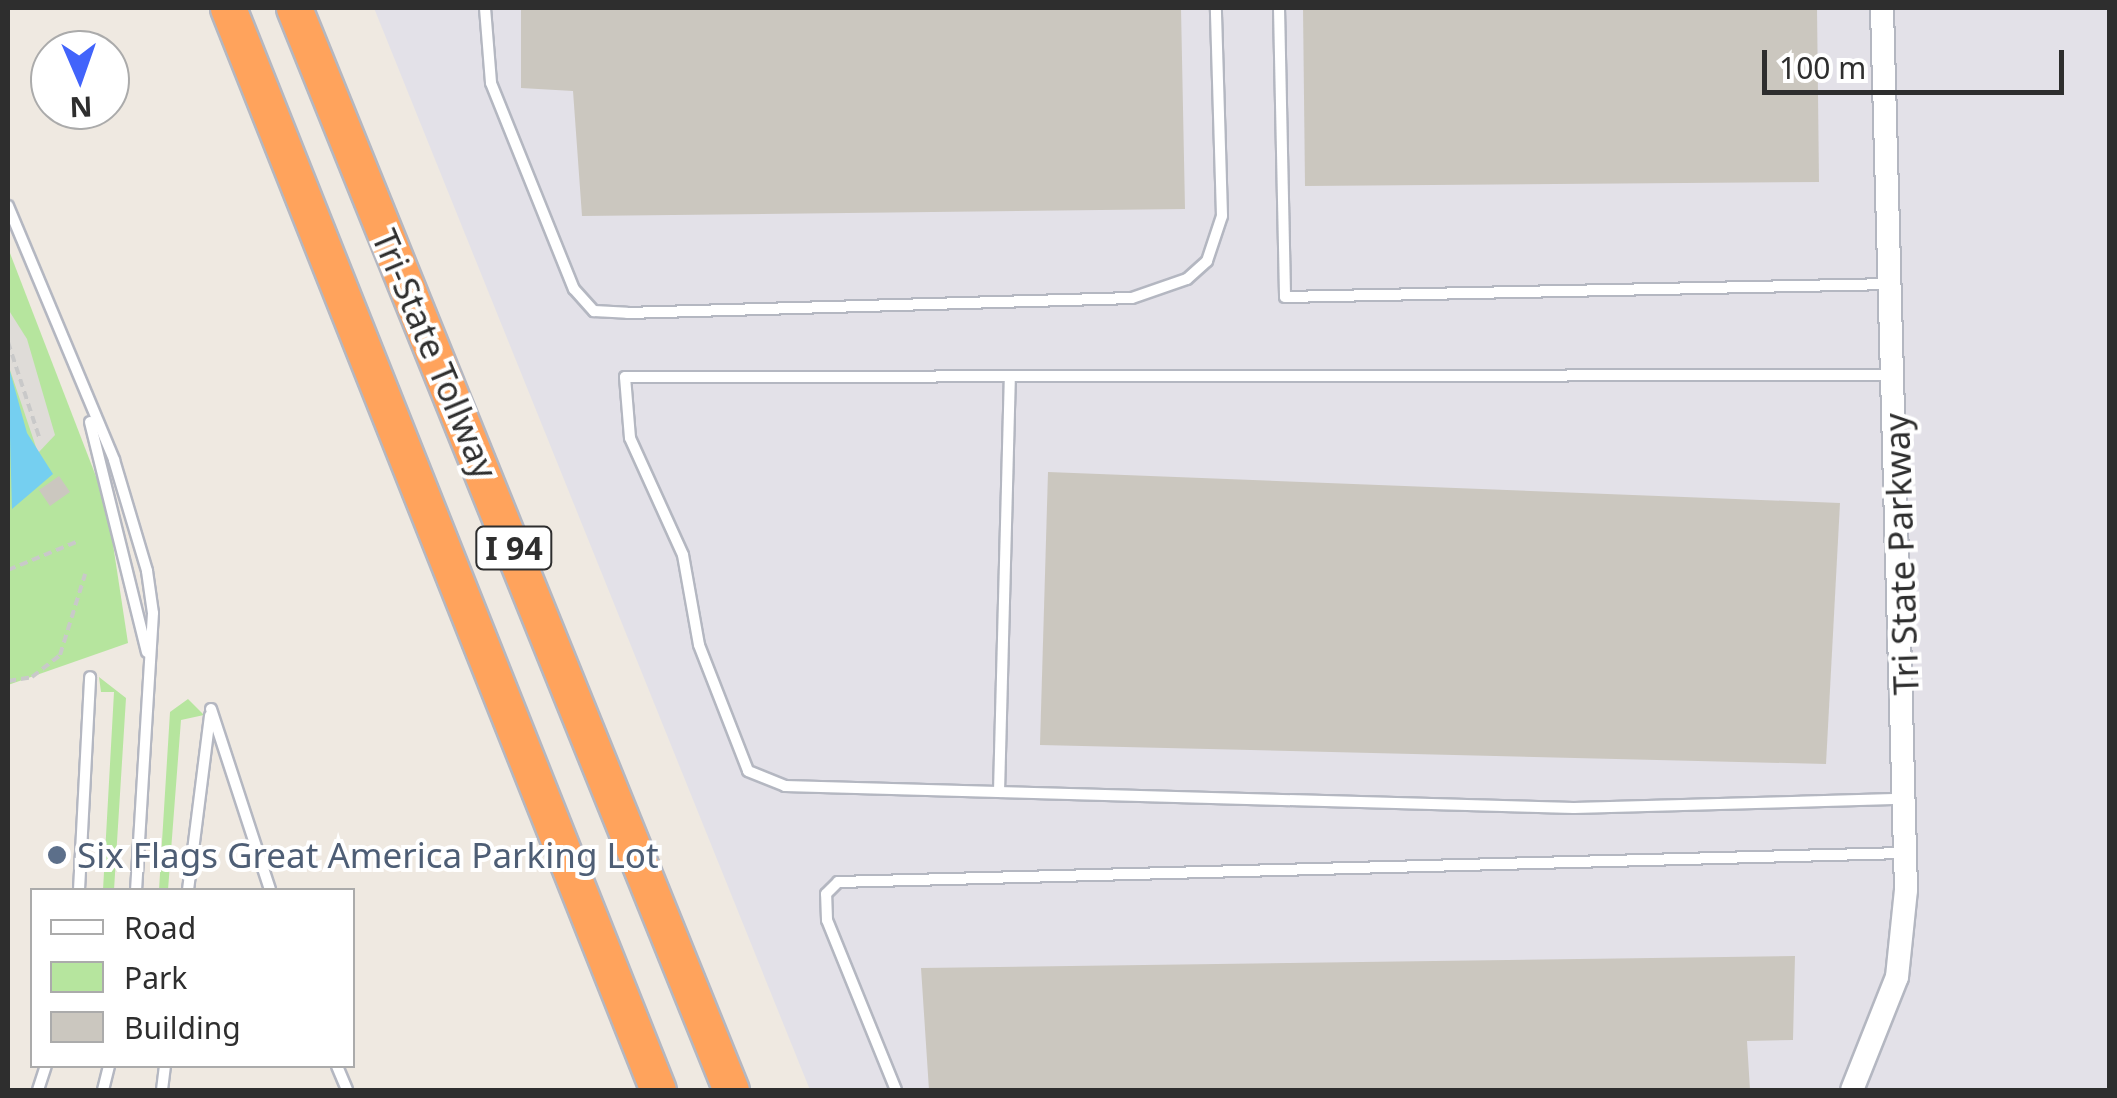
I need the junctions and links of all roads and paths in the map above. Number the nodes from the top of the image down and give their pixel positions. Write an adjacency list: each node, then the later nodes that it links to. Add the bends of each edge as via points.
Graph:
1 (228, 8): 27 (highway, Tri-State Tollway / I 94)
2 (294, 8): 28 (highway, Tri-State Tollway / I 94)
3 (484, 8): 4 (lane, via 491,84 574,289 594,311 626,313 1132,298 1176,285 1208,261 1222,216)
4 (1216, 8)
5 (1278, 8): 8 (lane, via 1285,297)
6 (1882, 8): 8 (street, Tri State Parkway)
7 (8, 206): 12 (lane)
8 (1891, 284): 10 (street, Tri State Parkway)
9 (8, 342): 13 (path)
10 (1894, 375): 11 (lane); 21 (street, Tri State Parkway)
11 (1010, 381): 20 (lane); 20 (lane, via 624,377 630,438 678,540 700,610 699,645 748,770 785,786)
12 (90, 420): 17 (lane); 17 (lane, via 143,548)
13 (40, 440)
14 (76, 542): 15 (path)
15 (8, 570)
16 (85, 574): 19 (path, via 60,655 32,677)
17 (148, 658): 24 (lane)
18 (90, 677): 23 (lane)
19 (8, 680)
20 (999, 792): 21 (lane, via 1574,808)
21 (1906, 798): 22 (street, Tri State Parkway)
22 (1906, 852): 29 (lane, via 838,882 826,894 827,920); 30 (street, Tri State Parkway, via 1898,977)
23 (78, 888)
24 (136, 888)
25 (188, 888): 26 (lane, via 211,709)
26 (269, 888)
27 (658, 1090)
28 (731, 1090)
29 (896, 1090)
30 (1852, 1090)

